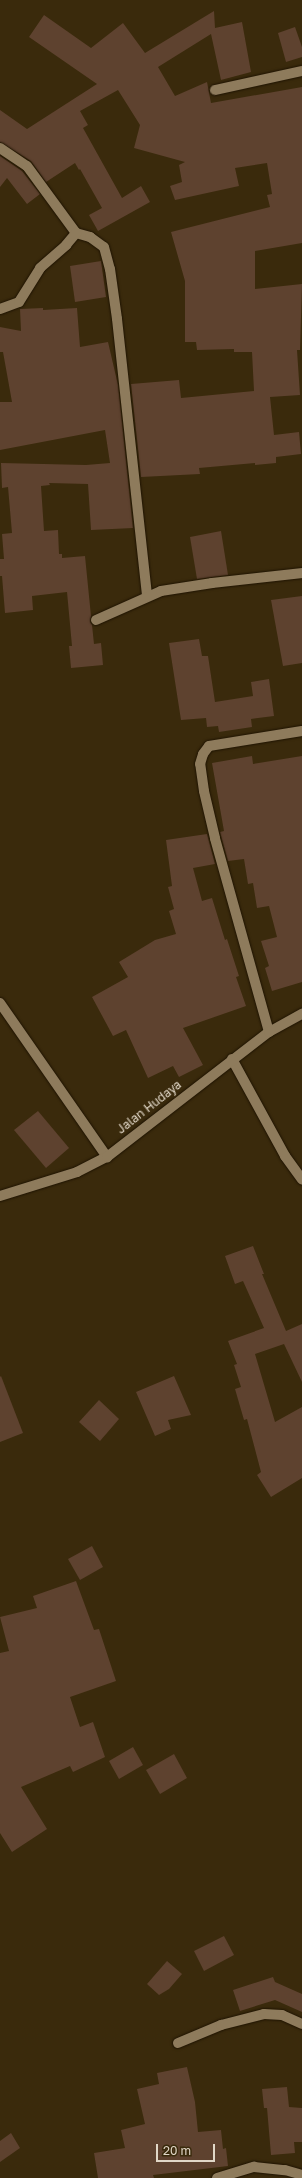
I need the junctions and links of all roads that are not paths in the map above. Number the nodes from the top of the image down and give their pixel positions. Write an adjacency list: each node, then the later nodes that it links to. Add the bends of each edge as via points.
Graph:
1 (302, 71): 2 (street)
2 (215, 90)
3 (0, 148): 4 (street, via 27,166)
4 (76, 233): 5 (street, via 40,268 18,302); 7 (street, via 90,237 104,247 110,269)
5 (0, 309)
6 (302, 573): 7 (street, via 212,583 161,591)
7 (147, 596): 8 (street)
8 (96, 620)
9 (302, 731): 12 (street, via 209,746 200,764 215,838)
10 (0, 1003): 14 (street)
11 (302, 1014): 12 (street, Jalan Hudaya)
12 (269, 1032): 13 (street, Jalan Hudaya)
13 (232, 1059): 14 (street, Jalan Hudaya); 15 (street, via 285,1156)
14 (107, 1157): 16 (street, Jalan Hudaya, via 77,1172)
15 (302, 1179)
16 (0, 1196)
17 (302, 2024): 18 (street, via 282,2015 264,2014 221,2025)
18 (178, 2043)
19 (302, 2175): 20 (street, via 285,2170 254,2167)
20 (218, 2178)

